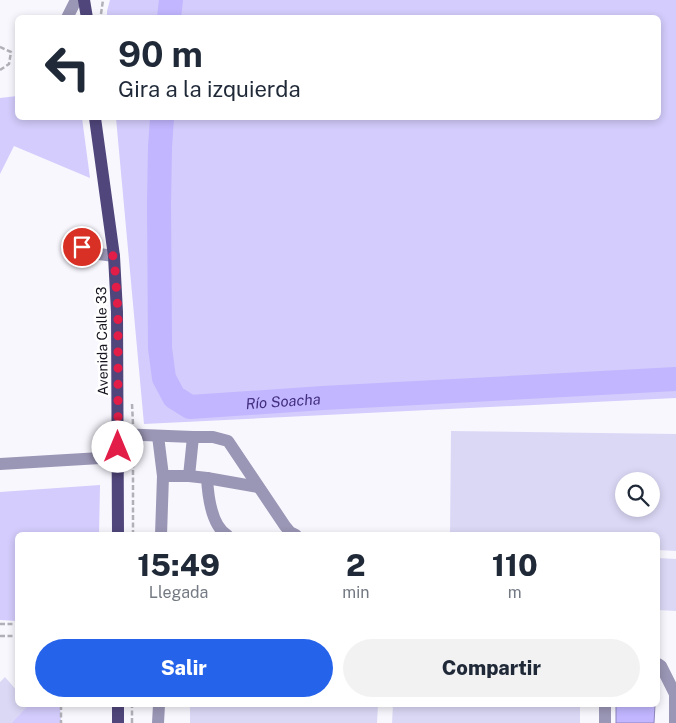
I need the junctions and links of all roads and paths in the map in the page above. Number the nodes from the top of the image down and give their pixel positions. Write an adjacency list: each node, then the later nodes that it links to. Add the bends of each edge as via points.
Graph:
1 (76, 0): 5 (street)
2 (84, 0): 6 (main road)
3 (91, 0): 7 (main road)
4 (103, 0): 8 (path)
5 (68, 15)
6 (87, 15)
7 (87, 15)
8 (100, 15)
9 (0, 47): 10 (path, via 11,52 9,64)
10 (0, 70)
11 (94, 120): 13 (main road, Avenida Calle 33)
12 (82, 247): 13 (street)
13 (114, 256): 14 (main road, Avenida Calle 33, via 118,312)
14 (118, 434): 15 (street); 17 (main road, Avenida Calle 33)
15 (158, 436): 16 (street); 19 (street)
16 (193, 437): 20 (street); 22 (street, via 228,441)
17 (118, 457): 18 (street); 23 (main road, Avenida Calle 33)
18 (0, 464)
19 (163, 476): 20 (street); 24 (street)
20 (189, 476): 21 (street)
21 (207, 478): 22 (street); 25 (street, via 212,513)
22 (258, 487): 26 (street)
23 (118, 532)
24 (161, 532)
25 (223, 532)
26 (290, 532)
27 (0, 624): 28 (path)
28 (15, 624)
29 (0, 636): 30 (path)
30 (15, 636)
31 (660, 665): 42 (street, via 674,694)
32 (61, 707): 37 (path)
33 (118, 707): 38 (main road)
34 (132, 707): 39 (path)
35 (158, 707): 40 (street)
36 (605, 707): 41 (street)
37 (61, 723)
38 (118, 723)
39 (132, 723)
40 (158, 723)
41 (605, 723)
42 (675, 723)

